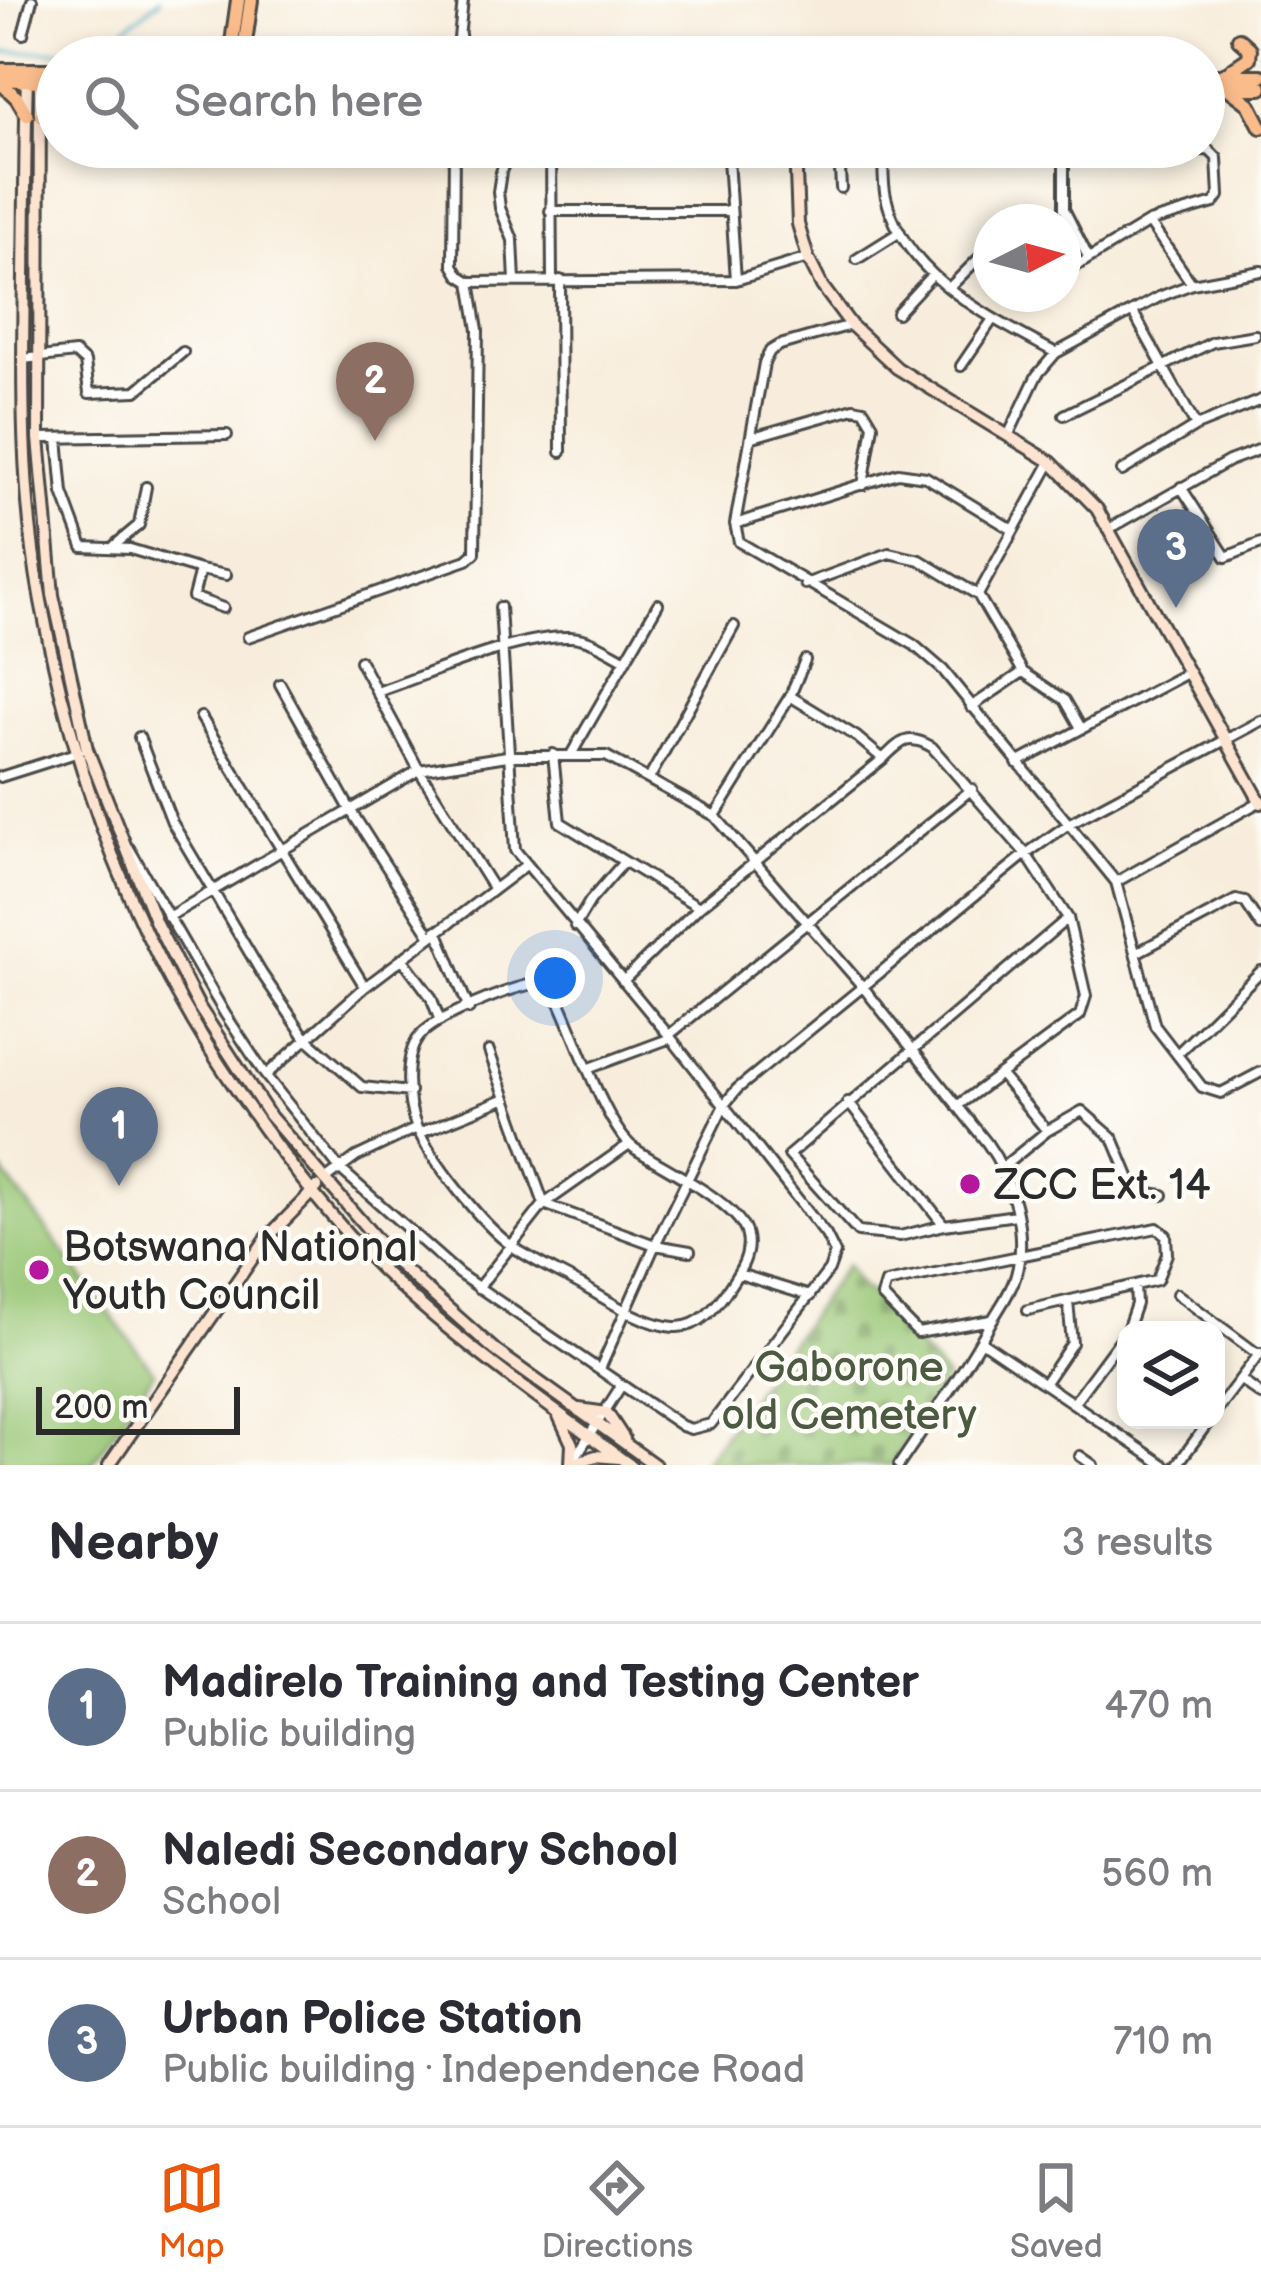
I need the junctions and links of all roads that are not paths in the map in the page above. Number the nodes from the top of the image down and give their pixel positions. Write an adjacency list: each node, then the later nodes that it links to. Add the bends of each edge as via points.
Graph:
1 (32, 0): 5 (street)
2 (238, 0): 6 (main road)
3 (251, 0): 7 (main road)
4 (463, 0): 8 (street)
5 (23, 34)
6 (234, 36)
7 (246, 36)
8 (460, 36)
9 (1239, 39): 13 (main road, via 1249,58)
10 (0, 70): 11 (main road)
11 (34, 75): 12 (main road); 16 (main road)
12 (0, 80): 16 (main road)
13 (1225, 82): 14 (main road); 17 (main road)
14 (1260, 82): 15 (main road)
15 (1261, 98)
16 (34, 115): 52 (main road); 53 (main road)
17 (1261, 127)
18 (454, 168): 42 (street, via 453,265)
19 (503, 168): 41 (street, via 498,192)
20 (551, 168): 28 (street)
21 (728, 168): 29 (street)
22 (795, 168): 33 (main road)
23 (840, 168): 27 (street)
24 (884, 168): 31 (street)
25 (1064, 168): 32 (street, via 1064,209)
26 (1215, 168): 30 (street, via 1217,200)
27 (841, 188)
28 (550, 212): 29 (street); 39 (street)
29 (730, 212): 40 (street)
30 (1149, 222): 32 (street); 43 (street)
31 (900, 232): 34 (street); 38 (street)
32 (1088, 257): 35 (street)
33 (808, 258): 40 (street); 48 (main road)
34 (857, 260)
35 (1081, 262)
36 (973, 264): 44 (street)
37 (1261, 271): 43 (street)
38 (932, 275): 44 (street); 45 (street)
39 (556, 280): 40 (street); 41 (street); 65 (street)
40 (736, 280)
41 (515, 281): 42 (street)
42 (470, 282): 84 (street, via 478,330 476,553)
43 (1192, 284): 46 (street)
44 (948, 288): 47 (street)
45 (897, 314)
46 (1134, 314): 51 (street); 55 (street)
47 (994, 319): 51 (street); 54 (street)
48 (851, 325): 59 (main road, via 931,392); 61 (street, via 770,351)
49 (1256, 335): 55 (street, via 1214,342)
50 (183, 352): 52 (street, via 136,391 111,393 89,393 86,365 74,353)
51 (1056, 353): 59 (street)
52 (38, 358): 53 (street); 62 (main road)
53 (23, 359): 100 (main road, via 40,598)
54 (961, 366)
55 (1162, 370): 57 (street); 58 (street)
56 (1261, 400): 58 (street)
57 (1064, 415)
58 (1196, 426): 67 (street)
59 (1009, 434): 66 (main road)
60 (227, 435): 63 (street)
61 (753, 437): 68 (street, via 864,410 873,424); 71 (street)
62 (39, 438): 63 (street); 100 (main road, via 53,596)
63 (58, 438): 75 (street, via 63,493 81,544)
64 (1261, 449): 69 (street)
65 (561, 452)
66 (1051, 462): 72 (main road); 73 (street)
67 (1122, 471)
68 (863, 484): 71 (street); 73 (street, via 898,473 926,477)
69 (1181, 487): 72 (street); 74 (street, via 1226,557)
70 (146, 488): 75 (street, via 139,526)
71 (735, 524): 78 (street, via 747,550)
72 (1108, 529): 90 (main road)
73 (1013, 530): 79 (street)
74 (1261, 543)
75 (114, 546): 76 (street)
76 (200, 570): 77 (street); 82 (street, via 193,597)
77 (226, 575)
78 (805, 584): 79 (street, via 889,553 920,560); 94 (street, via 914,645)
79 (978, 596): 89 (street)
80 (658, 604): 86 (street)
81 (500, 607): 85 (street)
82 (223, 608)
83 (734, 626): 108 (street)
84 (248, 637)
85 (501, 650): 86 (street, via 574,637); 92 (street); 103 (street)
86 (624, 658): 102 (street)
87 (805, 660): 93 (street)
88 (360, 662): 92 (street)
89 (1023, 672): 94 (street); 97 (street, via 1065,700)
90 (1189, 673): 97 (street); 99 (main road)
91 (280, 684): 111 (street)
92 (377, 692): 106 (street)
93 (790, 696): 104 (street); 112 (street)
94 (971, 707): 105 (street)
95 (201, 717): 115 (street)
96 (1261, 722): 99 (street)
97 (1081, 728): 105 (street)
98 (139, 737): 122 (street, via 168,815)
99 (1227, 740): 110 (main road); 113 (street)
100 (81, 751): 107 (street); 114 (main road); 159 (main road, via 100,831 178,999)
101 (553, 754): 102 (street); 103 (street); 118 (street, via 560,822)
102 (572, 754): 108 (street, via 606,756)
103 (507, 756): 106 (street); 119 (street, via 512,840)
104 (883, 759): 109 (street, via 901,740 921,740); 117 (street)
105 (1017, 763): 113 (street)
106 (419, 770): 111 (street); 121 (street)
107 (0, 776)
108 (650, 777): 112 (street)
109 (972, 789): 116 (street); 126 (street)
110 (1261, 802): 120 (street)
111 (351, 812): 115 (street); 129 (street)
112 (715, 816): 117 (street)
113 (1070, 823): 116 (street); 120 (street)
114 (120, 838): 124 (street); 157 (main road, via 199,1007 269,1115)
115 (281, 851): 122 (street); 134 (street)
116 (1025, 854): 125 (street); 135 (street)
117 (757, 861): 123 (street); 126 (street)
118 (623, 863): 123 (street); 127 (street)
119 (526, 865): 121 (street); 127 (street)
120 (1116, 882): 130 (street)
121 (493, 887): 129 (street)
122 (212, 892): 124 (street); 138 (street)
123 (699, 907): 133 (street)
124 (168, 917): 146 (street)
125 (1068, 918): 141 (street); 145 (street, via 1084,1006)
126 (810, 924): 135 (street); 139 (street)
127 (575, 926): 133 (street)
128 (1261, 926): 130 (street, via 1236,900)
129 (434, 933): 131 (street); 136 (street)
130 (1136, 953): 142 (street, via 1154,1025)
131 (402, 958): 134 (street); 137 (street)
132 (1261, 971): 142 (street)
133 (623, 980): 139 (street)
134 (365, 987): 138 (street)
135 (863, 987): 141 (street); 150 (street)
136 (469, 1009): 137 (street); 143 (street, via 521,986 542,986 560,1003)
137 (440, 1021): 147 (street, via 414,1046)
138 (305, 1037): 146 (street); 147 (street, via 362,1087)
139 (670, 1037): 143 (street); 150 (street)
140 (489, 1051): 148 (street)
141 (912, 1051): 149 (street); 151 (street)
142 (1177, 1054): 144 (street, via 1210,1091 1239,1087)
143 (590, 1068): 154 (street)
144 (1261, 1072)
145 (1000, 1074): 151 (street); 153 (street)
146 (266, 1076): 156 (street)
147 (410, 1092): 152 (street)
148 (506, 1098): 152 (street); 161 (street)
149 (848, 1102): 163 (street); 163 (street, via 791,1150 792,1162 858,1232 901,1236)
150 (724, 1105): 158 (street); 172 (street, via 833,1245 834,1259)
151 (957, 1106): 155 (street)
152 (419, 1131): 156 (street); 164 (street)
153 (1047, 1131): 155 (street); 160 (street, via 1073,1113 1090,1115 1113,1138 1135,1191)
154 (628, 1145): 158 (street); 161 (street)
155 (1004, 1166): 162 (street)
156 (339, 1168): 157 (street); 170 (street)
157 (324, 1180): 159 (main road); 188 (main road, via 455,1318)
158 (689, 1183): 165 (street); 168 (street, via 743,1225 747,1252)
159 (313, 1191): 189 (main road, via 446,1328); 196 (main road, via 266,1239)
160 (1163, 1195)
161 (544, 1204): 164 (street); 165 (street)
162 (1016, 1215): 163 (street); 167 (street)
163 (944, 1225)
164 (509, 1245): 170 (street); 174 (street)
165 (655, 1245): 166 (street); 174 (street)
166 (690, 1251)
167 (1019, 1256): 169 (street, via 1163,1230 1162,1273); 176 (street); 176 (street, via 882,1288 918,1333)
168 (739, 1274): 172 (street); 174 (street, via 717,1306 685,1326)
169 (1136, 1285): 173 (street); 177 (street)
170 (478, 1288): 181 (street)
171 (1178, 1294): 180 (street)
172 (810, 1296): 184 (street, via 711,1424 682,1426)
173 (1067, 1302): 175 (street); 183 (street, via 1072,1343)
174 (625, 1310): 181 (street)
175 (1028, 1310)
176 (992, 1320): 178 (street)
177 (1130, 1321)
178 (981, 1341): 183 (street); 199 (street)
179 (1117, 1344): 187 (street)
180 (1260, 1353): 182 (street)
181 (600, 1370): 184 (street)
182 (1241, 1380): 185 (street); 186 (street)
183 (1044, 1384): 187 (street)
184 (622, 1385): 190 (street)
185 (1261, 1395)
186 (1225, 1400)
187 (1074, 1402): 201 (street)
188 (575, 1408): 190 (main road); 192 (main road)
189 (557, 1413): 192 (main road); 197 (main road, via 572,1444)
190 (607, 1413): 192 (street); 193 (main road)
191 (1203, 1429): 202 (street)
192 (594, 1431): 193 (main road); 195 (main road); 197 (street)
193 (628, 1446): 198 (main road)
194 (1080, 1456): 200 (street)
195 (626, 1462): 197 (main road, via 596,1456)
196 (109, 1465)
197 (571, 1465)
198 (655, 1465)
199 (899, 1465)
200 (1093, 1465)
201 (1164, 1465)
202 (1177, 1465)

